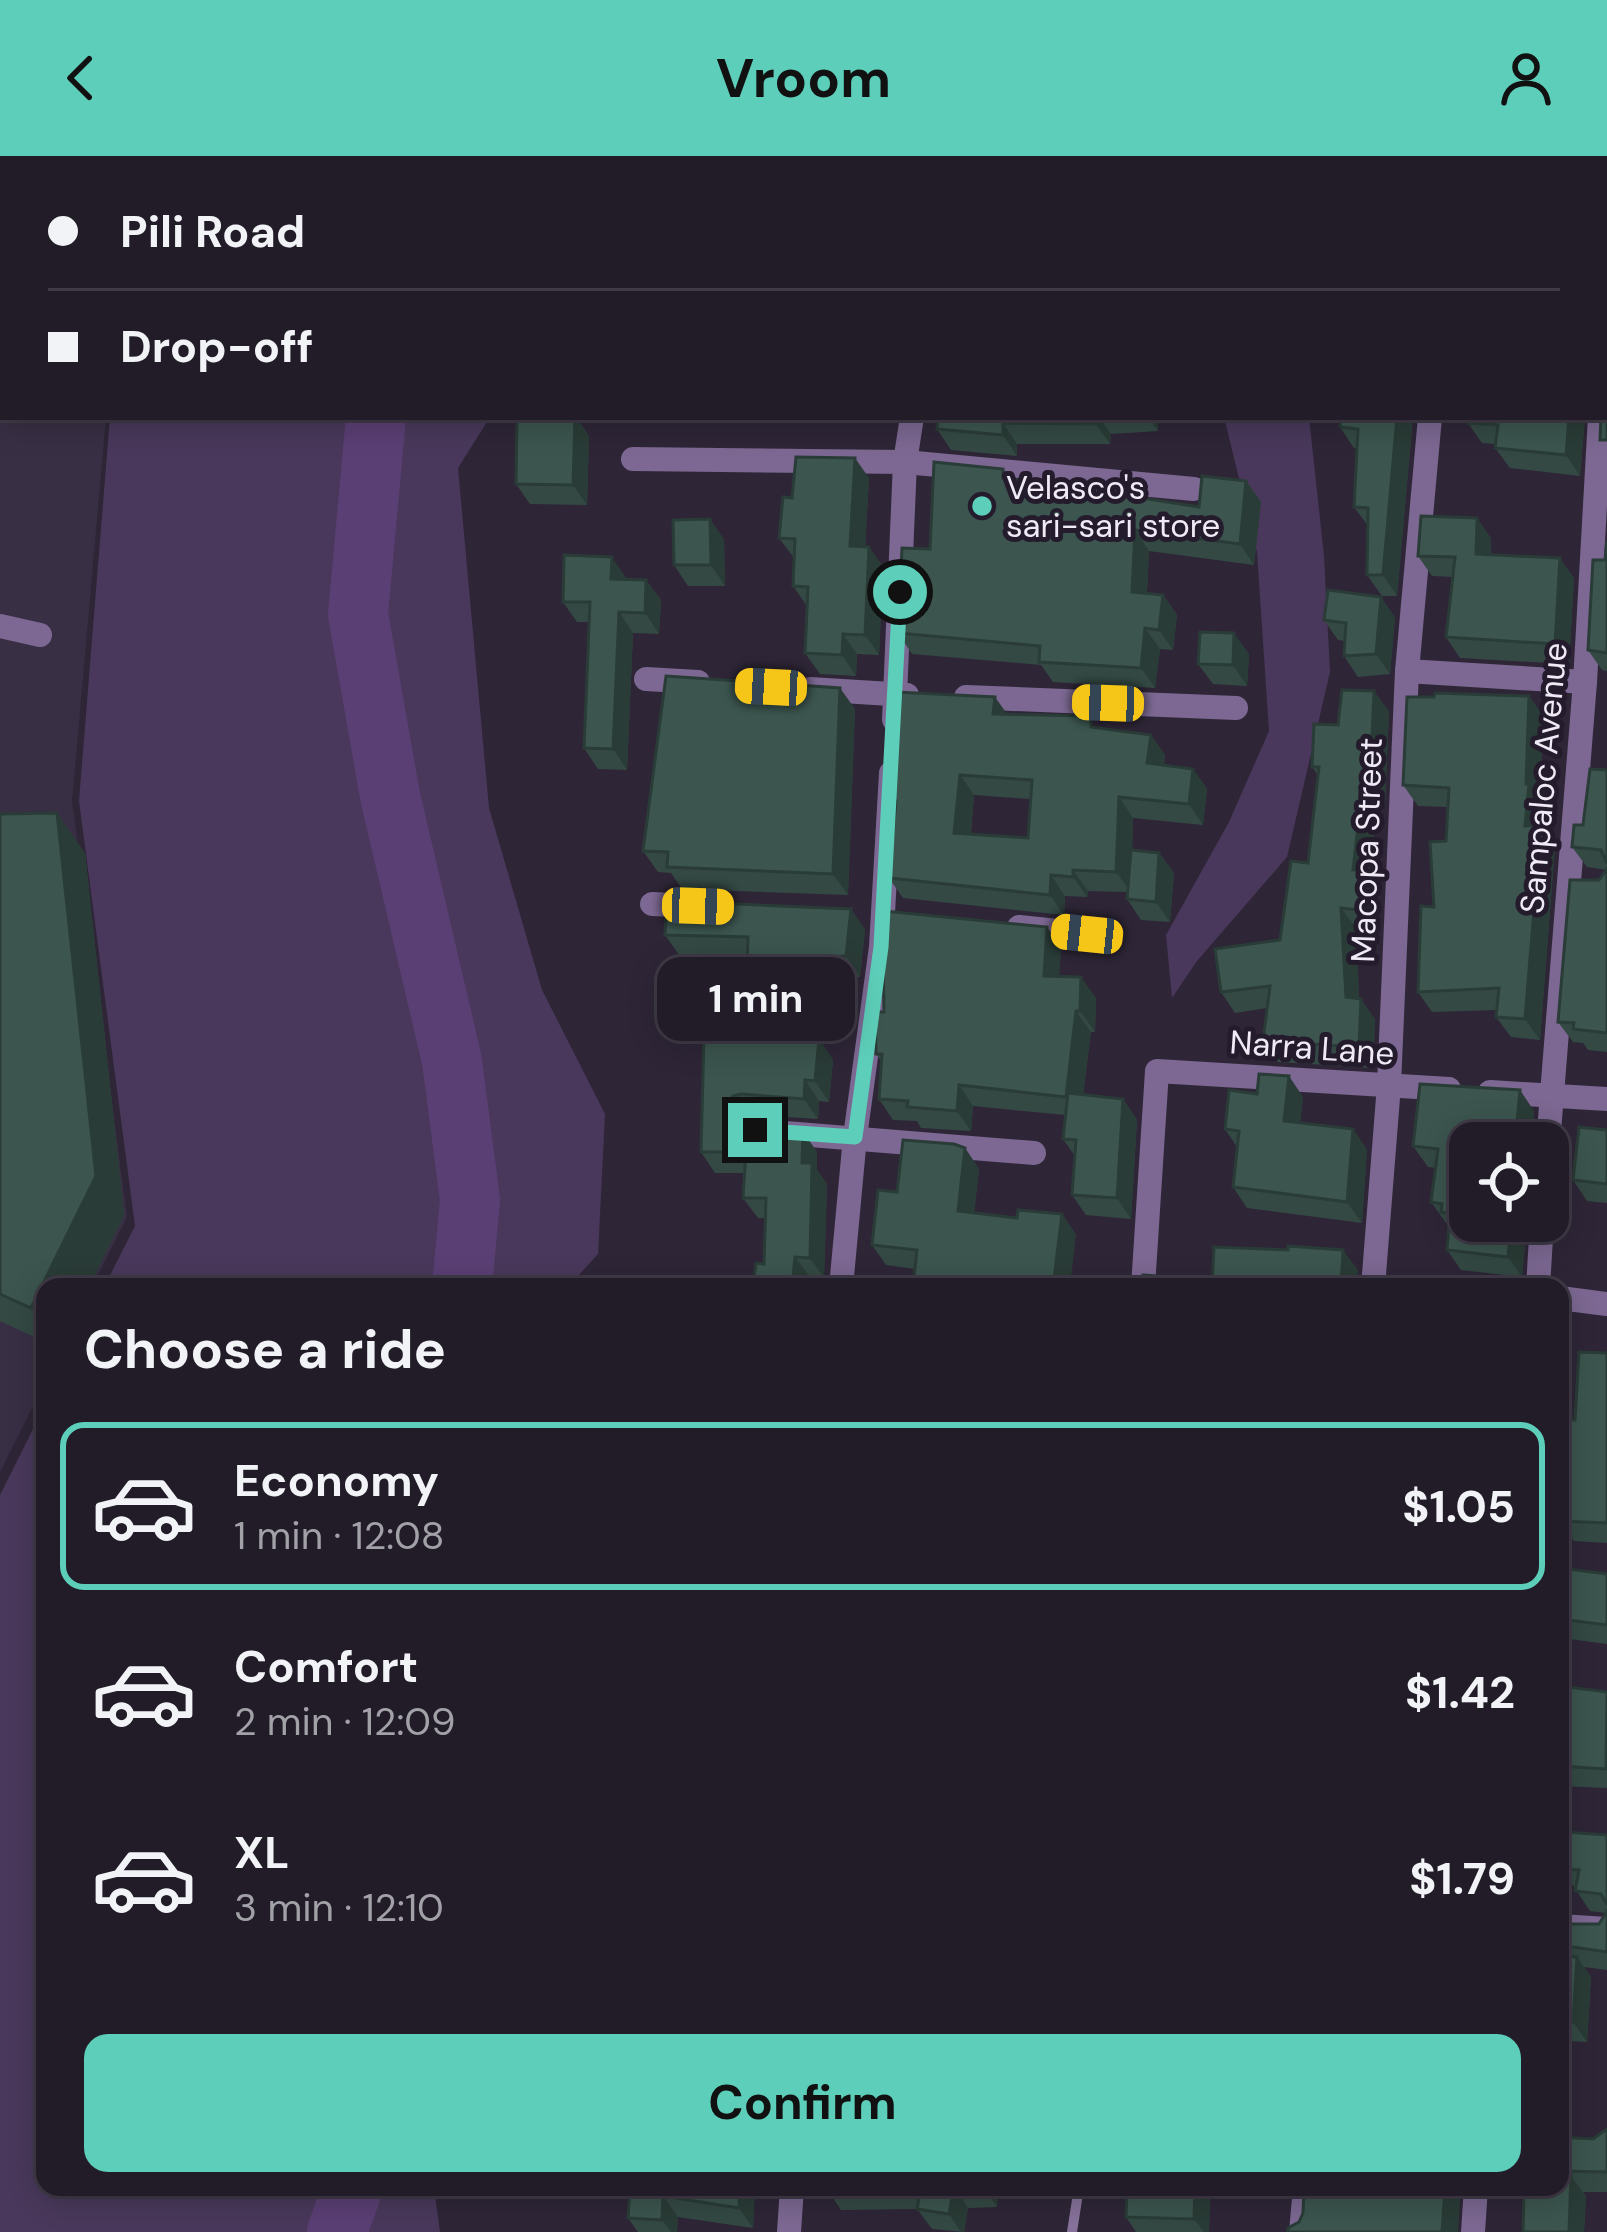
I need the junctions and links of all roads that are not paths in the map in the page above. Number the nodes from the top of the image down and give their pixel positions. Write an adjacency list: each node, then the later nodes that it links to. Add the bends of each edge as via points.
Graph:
1 (912, 420): 5 (street)
2 (1430, 420): 10 (street, Macopa Street)
3 (1600, 420): 7 (street, Sampaloc Avenue)
4 (633, 459): 5 (street)
5 (905, 463): 6 (street); 15 (street)
6 (1194, 489)
7 (1601, 490): 12 (street, Sampaloc Avenue)
8 (0, 626): 9 (street)
9 (40, 635)
10 (1407, 671): 12 (street); 21 (street, Macopa Street)
11 (646, 679): 13 (street)
12 (1586, 682): 22 (street, Sampaloc Avenue, via 1577,883)
13 (714, 683)
14 (782, 688): 15 (street)
15 (896, 695): 16 (street); 26 (street, via 883,913)
16 (1236, 708)
17 (652, 904): 18 (street)
18 (721, 907)
19 (996, 925): 20 (street)
20 (1087, 934)
21 (1389, 1085): 22 (street, Narra Lane); 30 (street, Narra Lane, via 1157,1071); 31 (street, Macopa Street)
22 (1552, 1095): 23 (street, Narra Lane); 24 (street, Sampaloc Avenue)
23 (1607, 1099)
24 (1550, 1122)
25 (755, 1130): 26 (street)
26 (855, 1137): 27 (street); 29 (street)
27 (1034, 1154)
28 (1541, 1242): 32 (street)
29 (842, 1278)
30 (1144, 1278)
31 (1374, 1278)
32 (1539, 1278)
33 (1569, 1299): 34 (street)
34 (1607, 1304)
35 (1569, 1927): 36 (street)
36 (1607, 1929)
37 (791, 2196): 40 (street)
38 (1304, 2196): 41 (street)
39 (1475, 2196): 42 (street)
40 (789, 2232)
41 (1301, 2232)
42 (1472, 2232)

